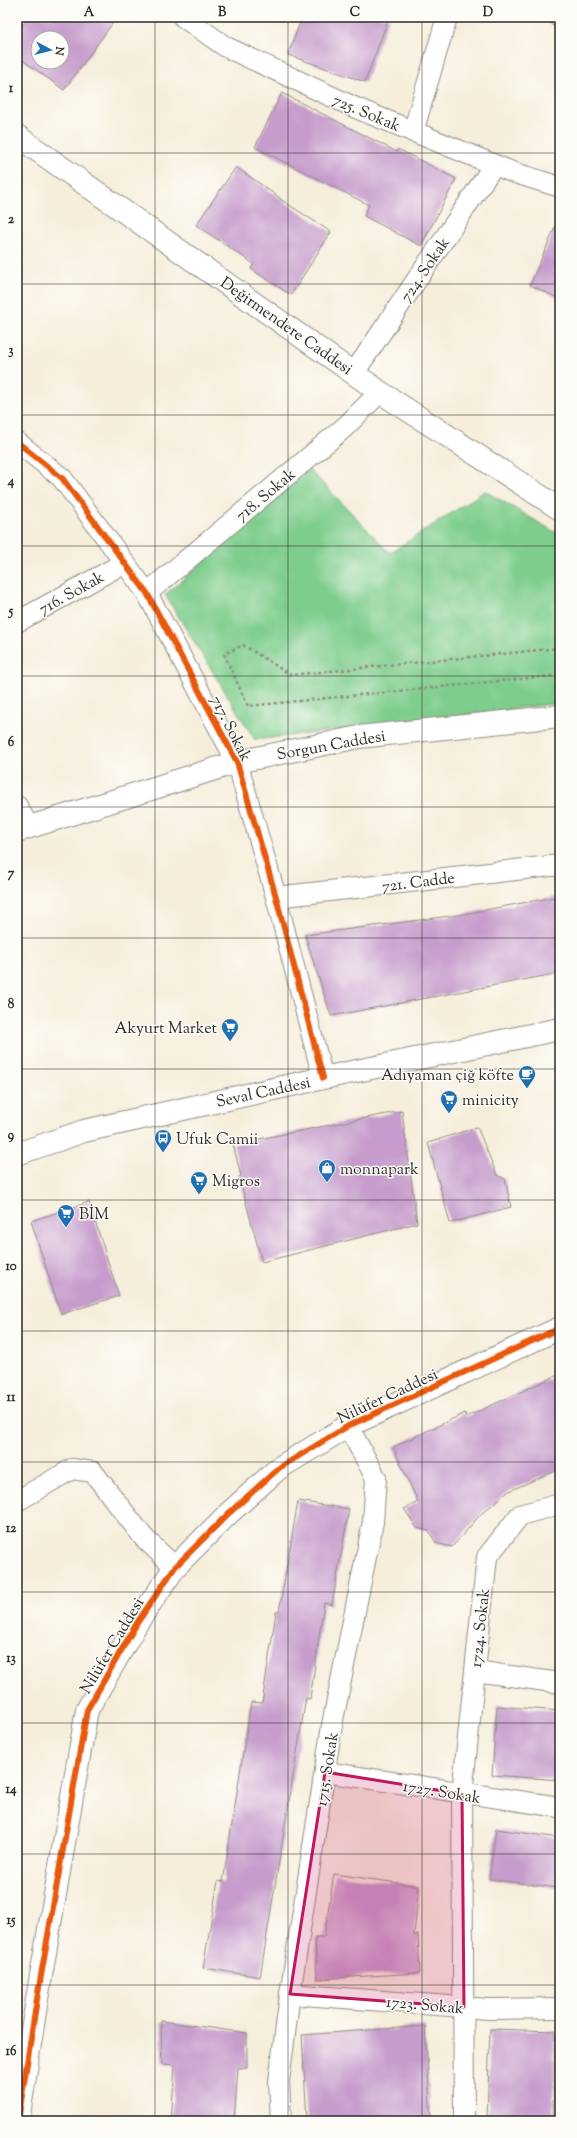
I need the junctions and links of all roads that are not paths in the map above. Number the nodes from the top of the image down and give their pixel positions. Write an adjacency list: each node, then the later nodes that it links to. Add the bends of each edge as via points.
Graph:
1 (183, 17): 3 (street, 725. Sokak, via 226,47)
2 (447, 17): 3 (street)
3 (413, 132): 5 (street, 725. Sokak)
4 (17, 136): 7 (street, Değirmendere Caddesi)
5 (494, 165): 6 (street, 725. Sokak); 7 (street, 724. Sokak)
6 (560, 187)
7 (354, 372): 8 (street, Değirmendere Caddesi)
8 (380, 392): 10 (street, Değirmendere Caddesi); 12 (street, 718. Sokak, via 345,427)
9 (17, 442): 11 (street, 717. Sokak, via 62,478)
10 (560, 509)
11 (124, 563): 12 (street, 717. Sokak); 13 (street, 716. Sokak)
12 (147, 593): 15 (street, 717. Sokak)
13 (17, 622)
14 (560, 716): 15 (street, Sorgun Caddesi, via 359,737)
15 (237, 762): 17 (street, Sorgun Caddesi); 19 (street, 717. Sokak)
16 (17, 806): 17 (street)
17 (23, 829)
18 (560, 865): 19 (street, 721. Cadde)
19 (276, 897): 21 (street, 717. Sokak)
20 (560, 1030): 21 (street, Seval Caddesi)
21 (323, 1078): 22 (street, Seval Caddesi, via 84,1131)
22 (17, 1154)
23 (560, 1328): 24 (street, Nilüfer Caddesi)
24 (348, 1426): 27 (street, Nilüfer Caddesi, via 279,1468); 30 (street, 1715. Sokak, via 376,1478 373,1522)
25 (17, 1501): 27 (street, via 72,1470 93,1472 144,1538)
26 (560, 1504): 28 (street, 1724. Sokak, via 520,1515 487,1557)
27 (175, 1567): 36 (street, Nilüfer Caddesi, via 137,1623 87,1710)
28 (475, 1671): 29 (street); 31 (street, 1724. Sokak)
29 (560, 1683)
30 (325, 1772): 31 (street, 1727. Sokak); 33 (street, 1715. Sokak)
31 (462, 1794): 32 (street, 1727. Sokak); 34 (street, 1724. Sokak)
32 (560, 1808)
33 (290, 1994): 34 (street, 1723. Sokak); 37 (street, 1715. Sokak, via 279,2081)
34 (464, 2007): 35 (street, 1723. Sokak); 38 (street, 1724. Sokak)
35 (560, 2008)
36 (18, 2121)
37 (281, 2121)
38 (464, 2121)

